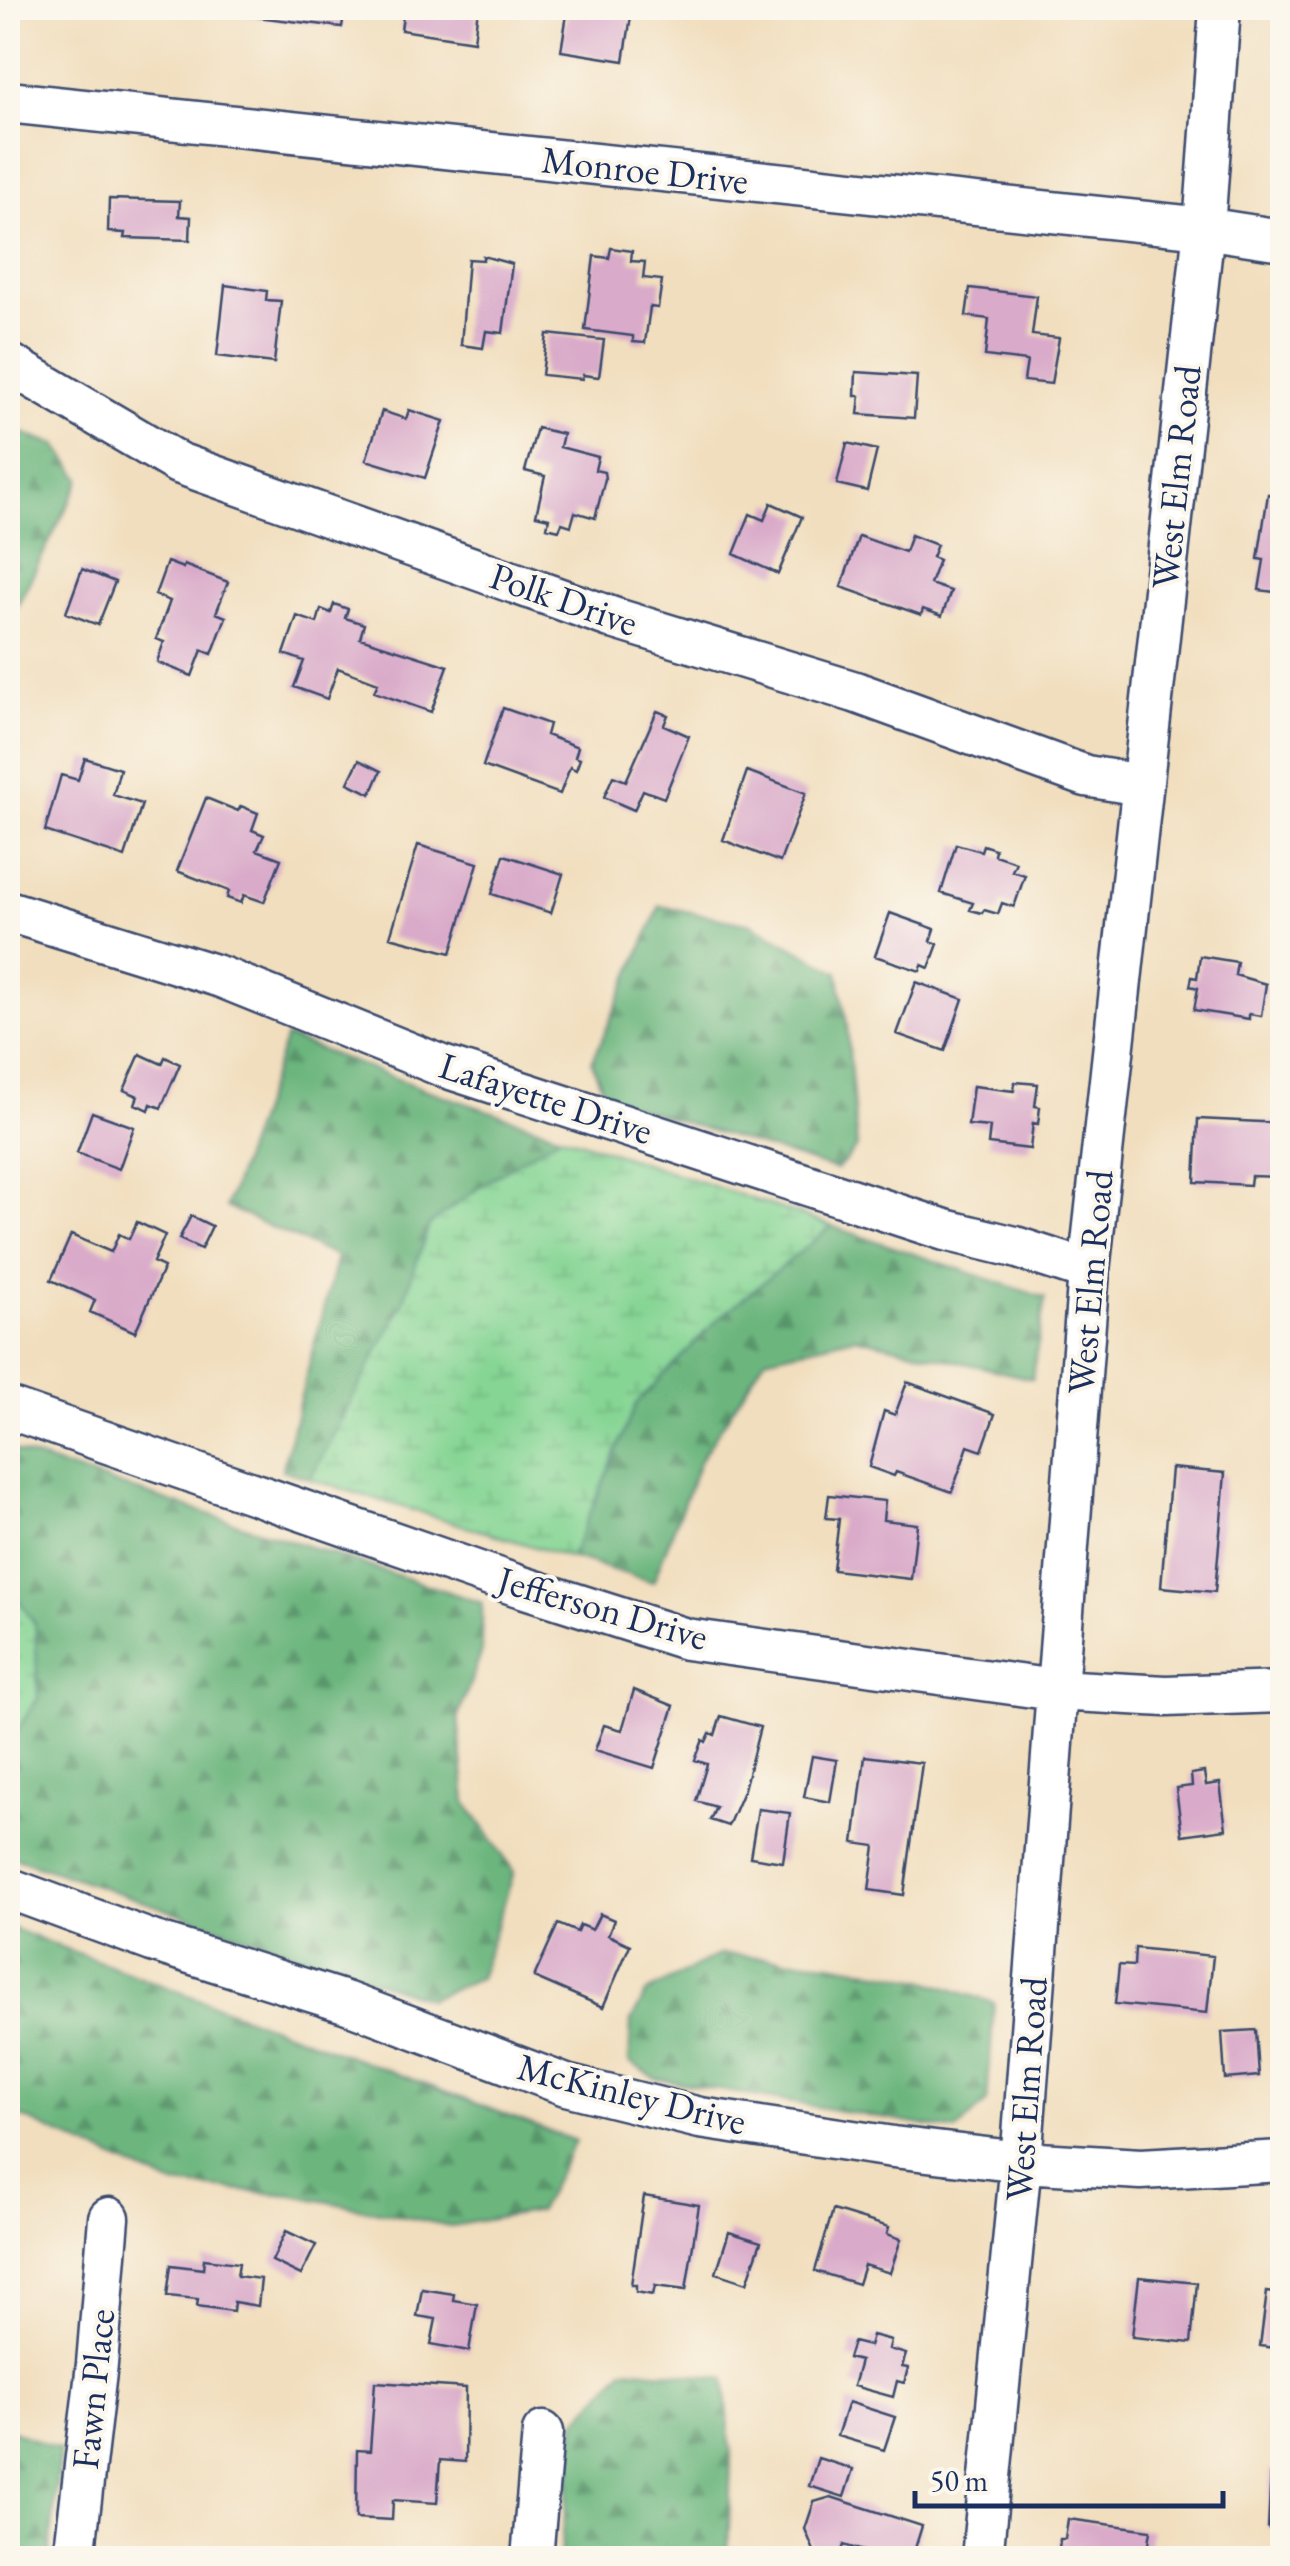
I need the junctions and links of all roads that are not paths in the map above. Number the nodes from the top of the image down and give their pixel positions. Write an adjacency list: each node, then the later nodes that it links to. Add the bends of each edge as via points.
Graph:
1 (1220, 8): 3 (street, West Elm Road)
2 (8, 102): 3 (street, Monroe Drive)
3 (1204, 228): 4 (street, Monroe Drive); 6 (street, West Elm Road)
4 (1282, 240)
5 (8, 364): 6 (street, Polk Drive, via 178,463 616,619 854,692 1086,776)
6 (1141, 785): 8 (street, West Elm Road)
7 (8, 911): 8 (street, Lafayette Drive, via 222,976 442,1066)
8 (1089, 1272): 10 (street, West Elm Road)
9 (8, 1408): 10 (street, Jefferson Drive, via 686,1639)
10 (1055, 1690): 11 (street, Jefferson Drive, via 1166,1696); 14 (street, West Elm Road)
11 (1282, 1692)
12 (8, 1888): 14 (street, McKinley Drive, via 566,2085 700,2118)
13 (1282, 2161): 14 (street, McKinley Drive, via 1141,2169)
14 (1021, 2162): 19 (street, West Elm Road)
15 (109, 2218): 17 (street, Fawn Place)
16 (544, 2432): 18 (street)
17 (74, 2558)
18 (532, 2558)
19 (982, 2558)

